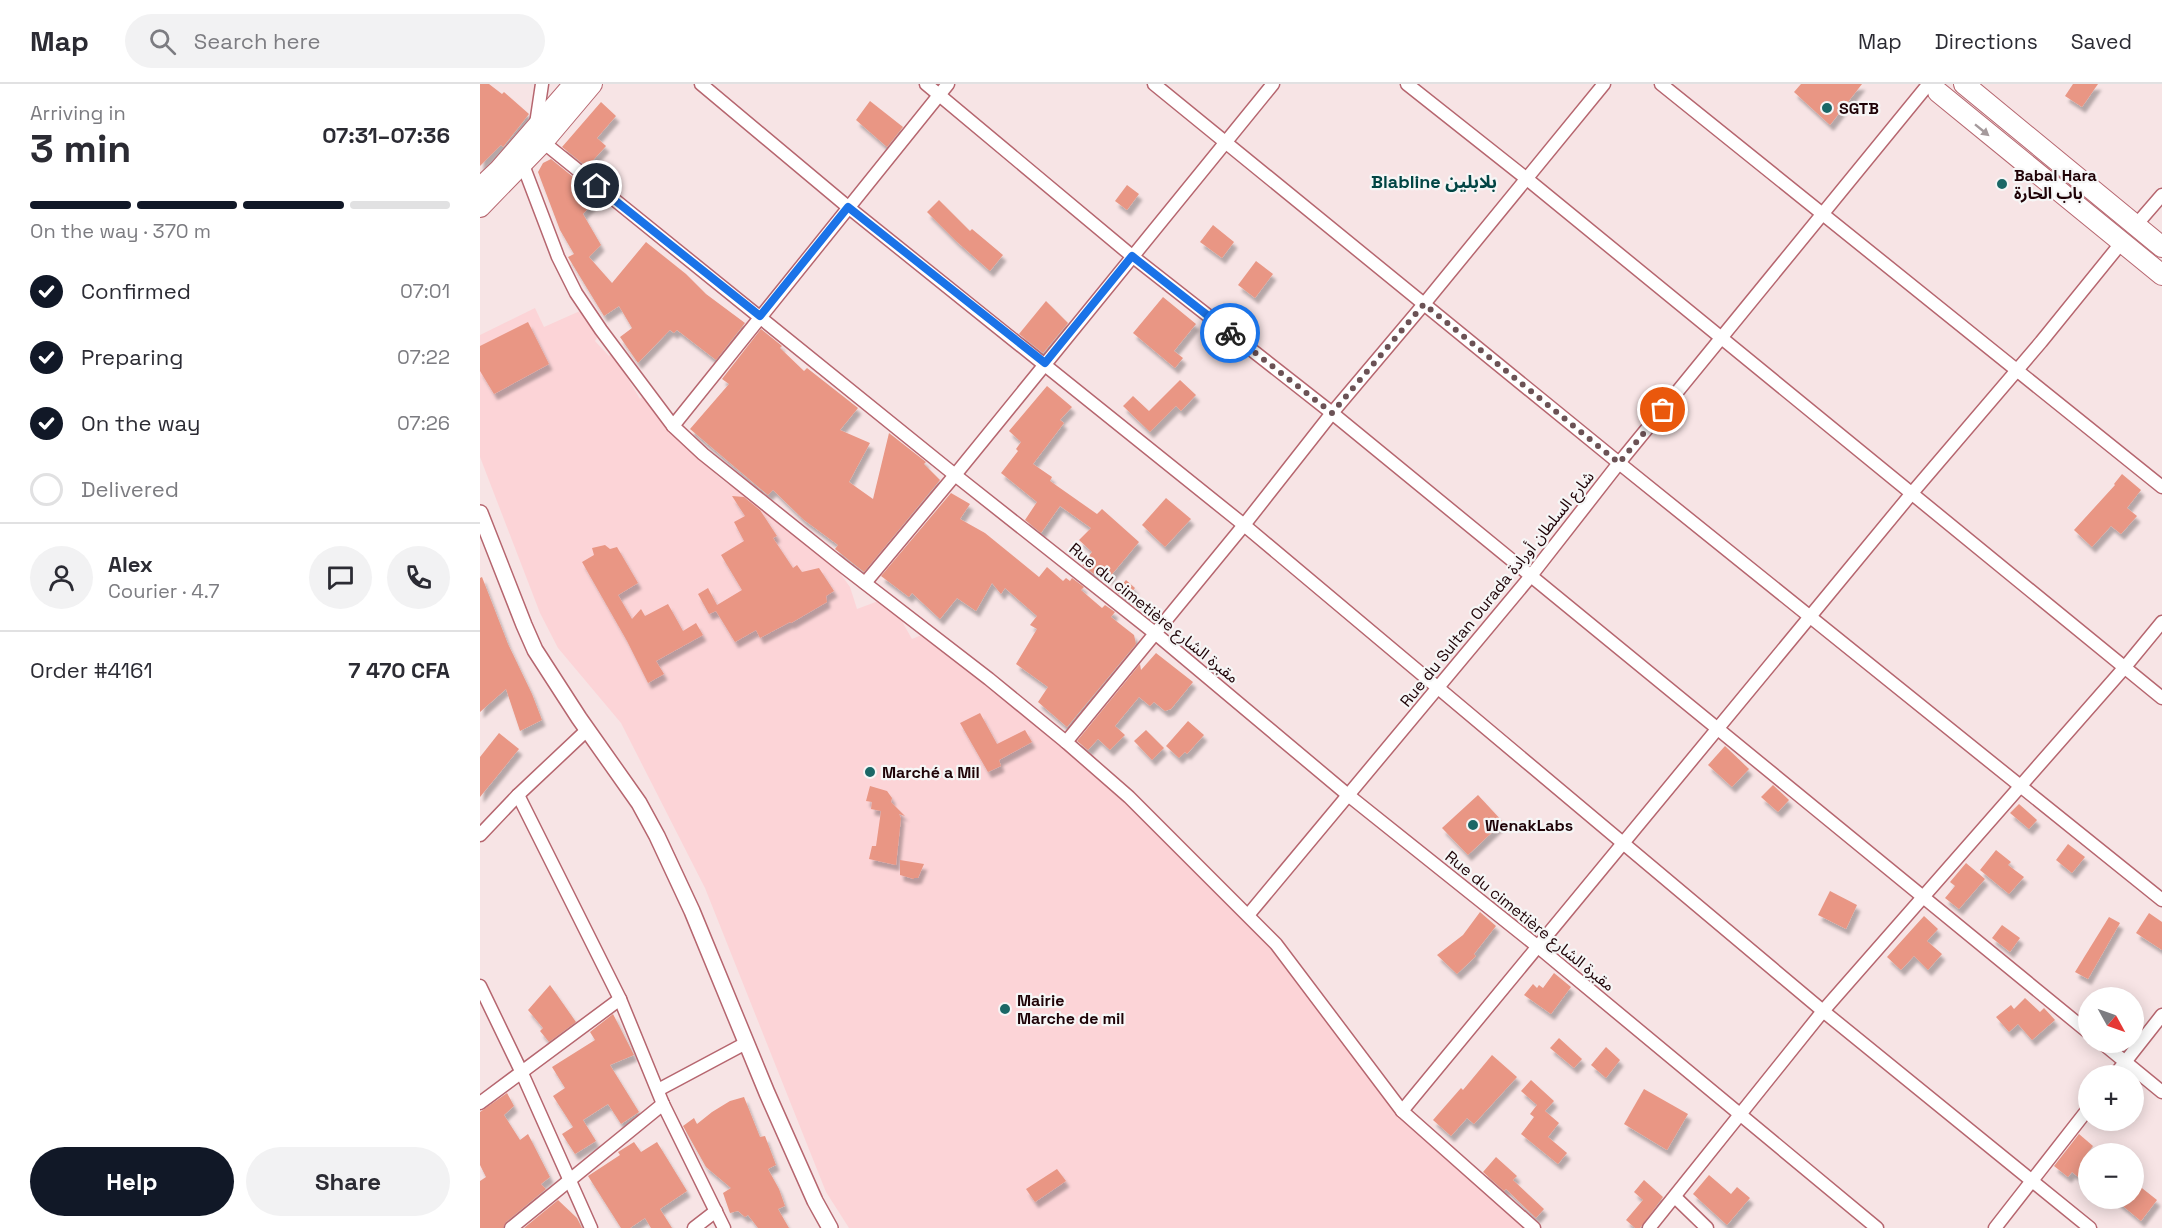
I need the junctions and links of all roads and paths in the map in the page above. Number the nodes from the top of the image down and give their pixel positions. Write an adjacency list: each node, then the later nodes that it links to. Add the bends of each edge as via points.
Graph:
1 (542, 84): 15 (street)
2 (574, 84): 15 (main road)
3 (592, 84): 15 (main road)
4 (700, 84): 22 (street)
5 (926, 84): 14 (street)
6 (948, 84): 14 (street)
7 (1154, 84): 16 (street)
8 (1273, 84): 16 (street)
9 (1407, 84): 18 (street)
10 (1604, 84): 18 (street)
11 (1661, 84): 23 (street)
12 (1964, 84): 24 (main road)
13 (1936, 86): 23 (street, Rue du Sultan Ourada شارع السلطان أورادة); 25 (main road, one-way to 25)
14 (939, 95): 22 (street); 27 (street)
15 (539, 136): 17 (main road); 30 (street, Rue du cimetière مقبرة الشارع)
16 (1226, 142): 27 (street); 29 (street)
17 (518, 159): 19 (main road); 21 (main road); 35 (street, via 576,293)
18 (1527, 179): 29 (street); 31 (street)
19 (480, 188)
20 (2162, 195): 24 (street)
21 (480, 207)
22 (848, 207): 30 (street); 32 (street)
23 (1823, 214): 31 (street, Rue du Sultan Ourada شارع السلطان أورادة); 33 (street)
24 (2136, 225): 26 (main road)
25 (2122, 242): 28 (main road); 33 (street)
26 (2162, 247)
27 (1132, 256): 32 (street); 34 (street)
28 (2162, 275)
29 (1424, 304): 34 (street); 36 (street)
30 (760, 316): 35 (street); 37 (street, Rue du cimetière مقبرة الشارع)
31 (1722, 340): 36 (street, Rue du Sultan Ourada شارع السلطان أورادة); 39 (street)
32 (1045, 363): 37 (street); 41 (street)
33 (2017, 370): 38 (street); 39 (street)
34 (1332, 413): 41 (street); 42 (street)
35 (673, 426): 43 (street)
36 (1619, 463): 42 (street, Rue du Sultan Ourada شارع السلطان أورادة); 44 (street)
37 (955, 475): 43 (street); 46 (street, Rue du cimetière مقبرة الشارع)
38 (2162, 487)
39 (1912, 493): 44 (street); 47 (street)
40 (480, 513): 51 (street, via 528,637)
41 (1244, 525): 46 (street); 48 (street)
42 (1530, 577): 48 (street, Rue du Sultan Ourada شارع السلطان أورادة); 50 (street)
43 (865, 583): 52 (street)
44 (1811, 616): 50 (street); 53 (street)
45 (2162, 622): 47 (street)
46 (1156, 634): 52 (street); 55 (street, Rue du cimetière مقبرة الشارع)
47 (2125, 667): 49 (street); 53 (street)
48 (1438, 689): 55 (street, Rue du Sultan Ourada شارع السلطان أورادة); 57 (street)
49 (2162, 698)
50 (1718, 728): 57 (street); 58 (street)
51 (587, 730): 54 (street); 67 (street, via 621,776 657,836)
52 (1066, 742): 60 (street, via 1129,797)
53 (2020, 785): 58 (street); 59 (street)
54 (518, 795): 56 (street); 63 (street)
55 (1348, 795): 60 (street, Rue du Sultan Ourada شارع السلطان أورادة); 61 (street, Rue du cimetière مقبرة الشارع)
56 (480, 835)
57 (1623, 843): 61 (street); 64 (street)
58 (1924, 897): 64 (street); 66 (street)
59 (2162, 900)
60 (1249, 914): 76 (street, via 1276,944)
61 (1537, 946): 76 (street); 77 (street, Rue du cimetière مقبرة الشارع)
62 (480, 986): 71 (street)
63 (620, 999): 71 (street); 72 (street)
64 (1824, 1011): 77 (street); 80 (street)
65 (2162, 1015): 69 (street)
66 (2078, 1024)
67 (746, 1043): 72 (street); 87 (street)
68 (2114, 1053): 69 (street)
69 (2124, 1062): 70 (street); 73 (street)
70 (2122, 1065)
71 (521, 1071): 74 (street); 79 (street)
72 (658, 1090): 75 (street)
73 (2162, 1092)
74 (480, 1103)
75 (663, 1104): 79 (street); 82 (street)
76 (1401, 1111): 88 (street)
77 (1739, 1115): 81 (street); 91 (street, Rue du cimetière مقبرة الشارع)
78 (2078, 1121): 80 (street)
79 (570, 1181): 83 (street); 84 (street)
80 (2031, 1182): 92 (street); 93 (street)
81 (1675, 1197): 89 (street); 90 (street)
82 (716, 1211): 85 (street); 86 (street)
83 (511, 1228)
84 (591, 1228)
85 (694, 1228)
86 (724, 1228)
87 (830, 1228)
88 (1534, 1228)
89 (1649, 1228)
90 (1707, 1228)
91 (1877, 1228)
92 (1995, 1228)
93 (2090, 1228)

